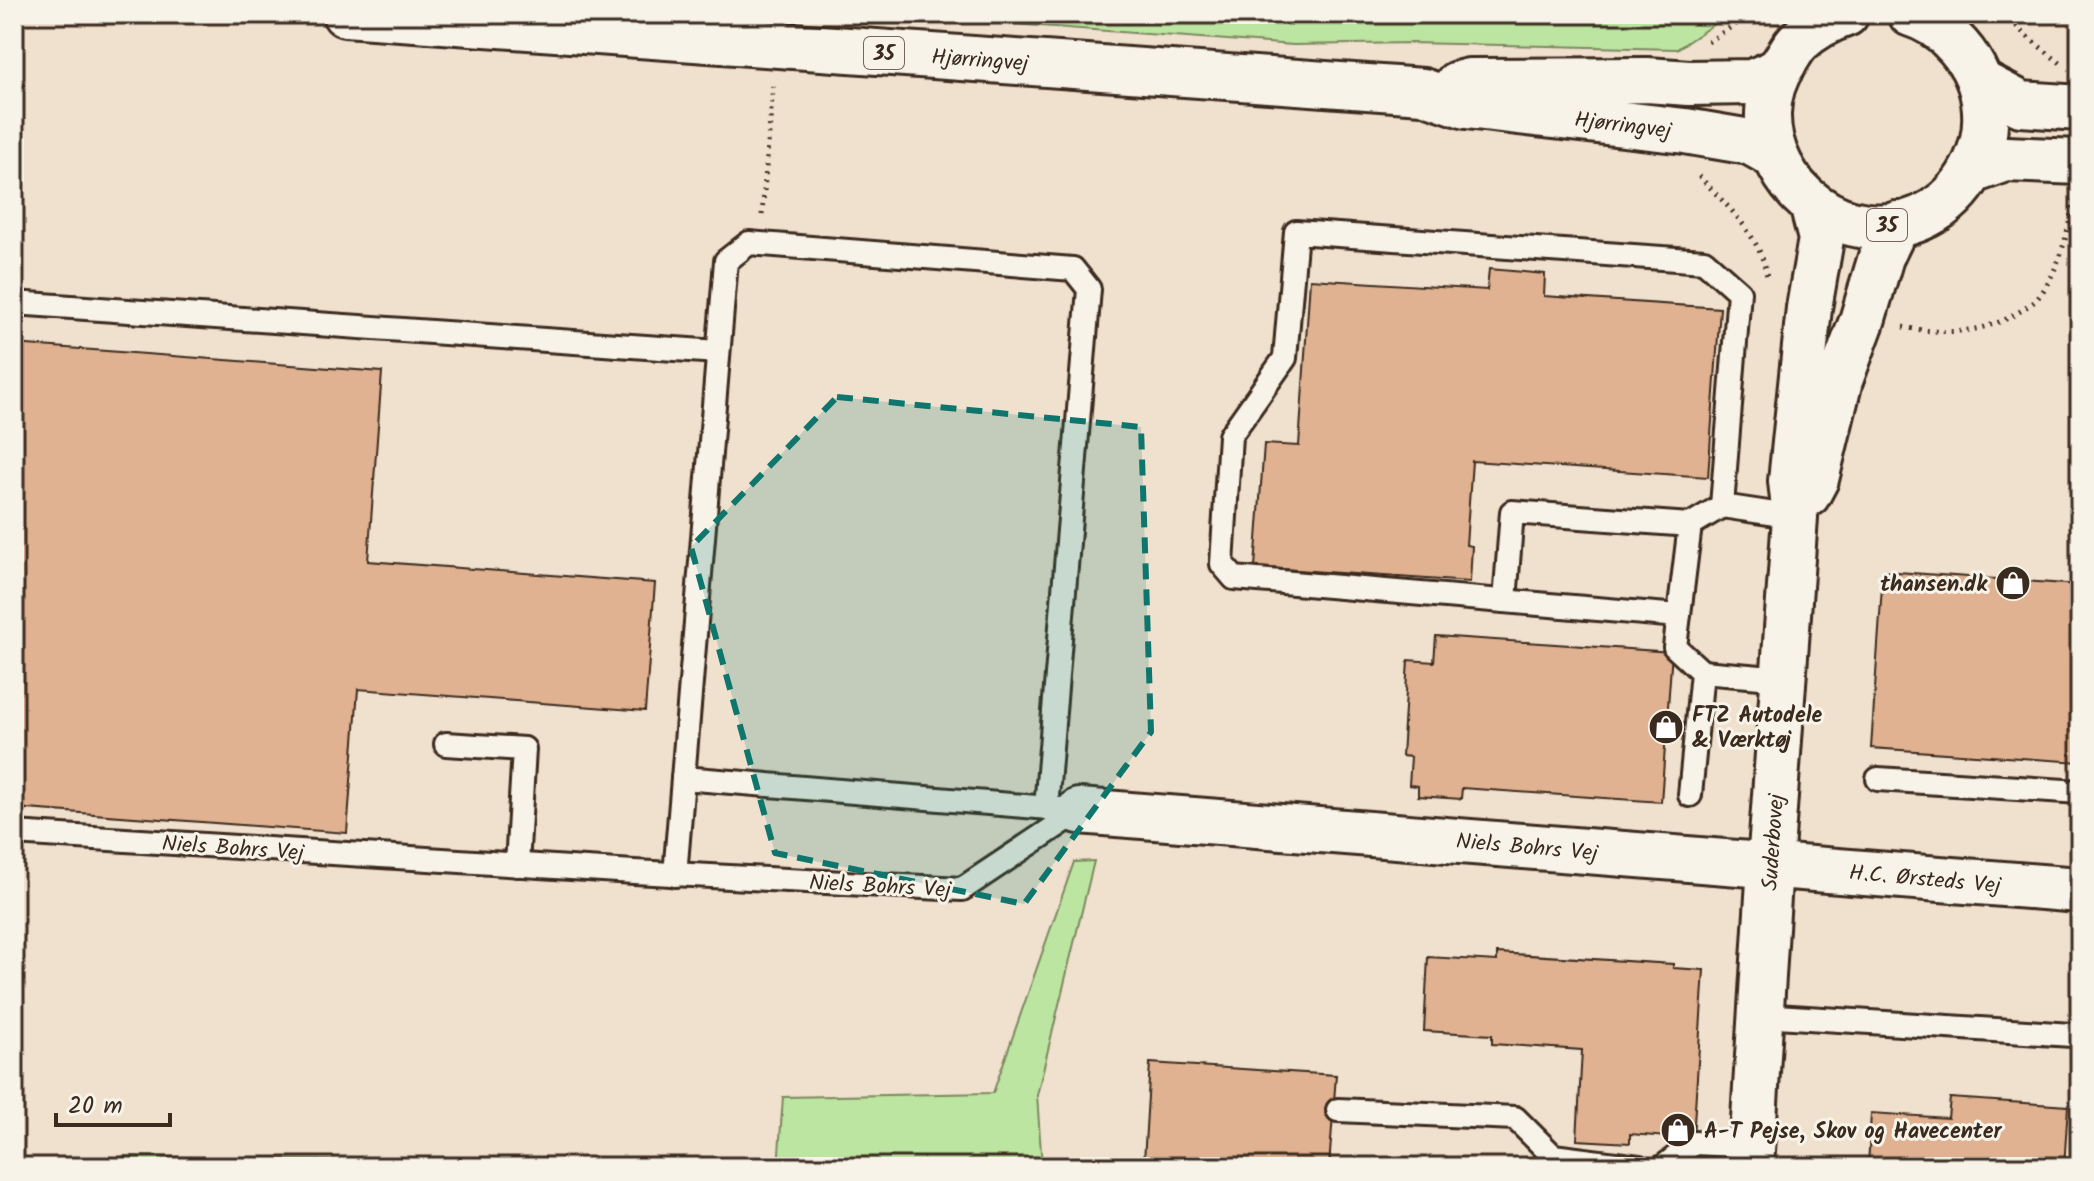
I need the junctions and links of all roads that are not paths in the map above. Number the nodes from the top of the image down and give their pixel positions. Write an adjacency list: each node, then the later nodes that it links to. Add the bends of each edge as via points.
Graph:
1 (345, 14): 3 (main road, Hjørringvej / 35)
2 (1846, 14): 5 (main road, 35, via 1824,22 1797,43)
3 (484, 19): 8 (main road, Hjørringvej / 35)
4 (1930, 19): 6 (main road, 35, via 1965,53)
5 (1778, 71): 8 (main road, Hjørringvej / 35, via 1752,82 1469,81); 9 (main road, 35, via 1768,127)
6 (1981, 83): 7 (main road, via 2021,104); 11 (main road, 35, via 1983,143)
7 (2074, 88)
8 (1423, 91): 9 (main road, Hjørringvej / 35, via 1466,106 1750,142)
9 (1775, 156): 12 (main road, 35, via 1790,183)
10 (2078, 162): 11 (main road, via 2006,159)
11 (1972, 171): 13 (main road, 35, via 1953,196 1927,215)
12 (1812, 204): 13 (main road, 35, via 1838,219 1867,226); 17 (main road, Suderbovej, via 1821,239 1791,481)
13 (1897, 224): 17 (main road, Suderbovej, via 1840,380 1816,479)
14 (14, 303): 15 (lane)
15 (718, 352): 24 (lane); 28 (lane, via 726,261 749,243 1073,269 1089,289)
16 (1722, 506): 17 (lane); 18 (lane); 19 (lane, via 1739,292 1704,261 1296,232 1285,358 1230,436 1222,564 1234,578)
17 (1795, 517): 22 (main road, Suderbovej)
18 (1690, 525): 19 (lane, via 1512,512); 20 (lane)
19 (1505, 601): 20 (lane)
20 (1679, 616): 21 (lane, via 1675,647)
21 (1702, 672): 22 (lane); 27 (lane)
22 (1784, 679): 31 (main road, Suderbovej)
23 (446, 744): 30 (lane, via 524,749)
24 (683, 778): 28 (lane); 32 (lane)
25 (1878, 779): 26 (lane)
26 (2080, 792)
27 (1690, 795)
28 (1063, 810): 31 (main road, Niels Bohrs Vej); 32 (lane, Niels Bohrs Vej, via 962,889)
29 (14, 833): 30 (lane, Niels Bohrs Vej)
30 (517, 865): 32 (lane, Niels Bohrs Vej)
31 (1770, 865): 33 (main road, H.C. Ørsteds Vej); 34 (main road, Suderbovej)
32 (675, 875)
33 (2080, 890)
34 (1761, 1015): 35 (lane); 37 (main road, Suderbovej)
35 (2072, 1035)
36 (1338, 1110): 38 (lane, via 1515,1118 1553,1156)
37 (1752, 1157): 39 (lane, via 1694,1143)
38 (1639, 1167)
39 (1663, 1167)

